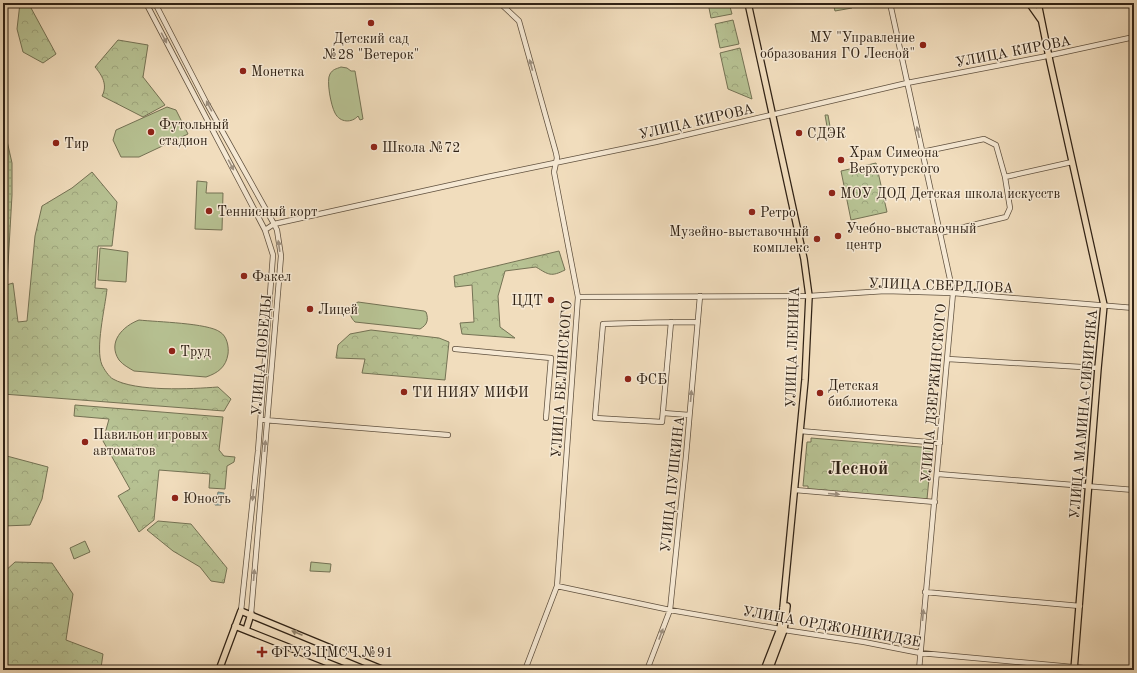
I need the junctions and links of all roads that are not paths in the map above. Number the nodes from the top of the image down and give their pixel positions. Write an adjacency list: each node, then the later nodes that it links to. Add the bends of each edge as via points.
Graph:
1 (146, 3): 19 (street, УЛИЦА ПОБЕДЫ, one-way to 19)
2 (155, 3): 18 (street, УЛИЦА ПОБЕДЫ, one-way to 2)
3 (500, 3): 16 (street, УЛИЦА БЕЛИНСКОГО, one-way to 3, via 556,153 519,21)
4 (748, 3): 13 (main road, УЛИЦА ЛЕНИНА)
5 (751, 3): 13 (main road)
6 (890, 3): 12 (street, УЛИЦА ДЗЕРЖИНСКОГО)
7 (1029, 3): 9 (main road, УЛИЦА МАМИНА-СИБИРЯКА)
8 (1038, 3): 9 (main road, УЛИЦА МАМИНА-СИБИРЯКА)
9 (1042, 22): 11 (main road, УЛИЦА МАМИНА-СИБИРЯКА)
10 (1134, 37): 11 (street, УЛИЦА КИРОВА)
11 (1049, 55): 12 (street, УЛИЦА КИРОВА); 15 (main road, УЛИЦА МАМИНА-СИБИРЯКА)
12 (907, 83): 13 (street, УЛИЦА КИРОВА); 14 (street, УЛИЦА ДЗЕРЖИНСКОГО, one-way to 12)
13 (773, 115): 16 (street, УЛИЦА КИРОВА); 23 (main road, УЛИЦА ЛЕНИНА)
14 (922, 152): 17 (street, via 984,139 996,145); 20 (street, УЛИЦА ДЗЕРЖИНСКОГО)
15 (1072, 162): 17 (street); 25 (main road, УЛИЦА МАМИНА-СИБИРЯКА)
16 (556, 163): 18 (street, УЛИЦА КИРОВА); 24 (street, УЛИЦА БЕЛИНСКОГО, via 554,172)
17 (1005, 177): 20 (street, via 1010,208 1006,217)
18 (274, 224): 19 (street, УЛИЦА КИРОВА); 36 (street, УЛИЦА ПОБЕДЫ, one-way to 18, via 281,256)
19 (265, 230): 35 (street, УЛИЦА ПОБЕДЫ, via 273,256)
20 (940, 233): 21 (street, УЛИЦА ДЗЕРЖИНСКОГО)
21 (953, 294): 23 (street, УЛИЦА СВЕРДЛОВА, via 885,291); 25 (street, УЛИЦА СВЕРДЛОВА); 30 (street, УЛИЦА ДЗЕРЖИНСКОГО)
22 (700, 296): 23 (street, УЛИЦА СВЕРДЛОВА); 24 (street, УЛИЦА СВЕРДЛОВА); 28 (street, УЛИЦА ПУШКИНА)
23 (810, 296): 37 (main road, УЛИЦА ЛЕНИНА)
24 (578, 297): 45 (street, УЛИЦА БЕЛИНСКОГО)
25 (1104, 306): 26 (street, УЛИЦА СВЕРДЛОВА); 31 (main road, УЛИЦА МАМИНА-СИБИРЯКА)
26 (1134, 308)
27 (671, 322): 28 (street); 32 (street); 32 (street, via 603,324 595,418 662,422)
28 (697, 322): 33 (street, УЛИЦА ПУШКИНА, one-way to 28)
29 (455, 349): 34 (street, via 551,358)
30 (948, 359): 31 (street); 39 (street, УЛИЦА ДЗЕРЖИНСКОГО)
31 (1098, 368): 41 (main road, УЛИЦА МАМИНА-СИБИРЯКА)
32 (663, 413): 33 (street)
33 (689, 414): 48 (street, УЛИЦА ПУШКИНА)
34 (546, 418)
35 (260, 419): 36 (street); 49 (street, УЛИЦА ПОБЕДЫ, one-way to 49)
36 (267, 420): 38 (street); 50 (street, УЛИЦА ПОБЕДЫ, one-way to 36)
37 (802, 431): 39 (street); 42 (main road, УЛИЦА ЛЕНИНА)
38 (448, 435)
39 (940, 443): 40 (street, УЛИЦА ДЗЕРЖИНСКОГО)
40 (938, 474): 41 (street); 44 (street, УЛИЦА ДЗЕРЖИНСКОГО)
41 (1088, 486): 43 (street); 47 (main road, УЛИЦА МАМИНА-СИБИРЯКА)
42 (796, 490): 44 (street, one-way to 44); 52 (main road, УЛИЦА ЛЕНИНА)
43 (1134, 490)
44 (935, 502): 46 (street, УЛИЦА ДЗЕРЖИНСКОГО)
45 (557, 586): 48 (street, УЛИЦА ОРДЖОНИКИДЗЕ); 60 (street, УЛИЦА БЕЛИНСКОГО)
46 (925, 592): 47 (street); 54 (street, УЛИЦА ДЗЕРЖИНСКОГО, one-way to 46)
47 (1080, 606): 56 (main road, УЛИЦА МАМИНА-СИБИРЯКА)
48 (670, 610): 52 (street, УЛИЦА ОРДЖОНИКИДЗЕ); 61 (street, УЛИЦА ПУШКИНА, one-way to 48)
49 (241, 611): 50 (main road); 51 (main road, УЛИЦА ПОБЕДЫ)
50 (251, 614): 53 (main road, УЛИЦА ПОБЕДЫ); 55 (main road, one-way to 50)
51 (235, 626): 53 (main road); 57 (main road, УЛИЦА ПОБЕДЫ)
52 (782, 629): 54 (street, УЛИЦА ОРДЖОНИКИДЗЕ); 62 (main road, УЛИЦА ЛЕНИНА); 63 (main road)
53 (246, 630): 58 (main road)
54 (920, 653): 56 (street, УЛИЦА ОРДЖОНИКИДЗЕ); 64 (street, УЛИЦА ДЗЕРЖИНСКОГО)
55 (373, 668): 59 (main road)
56 (1074, 669): 65 (street, УЛИЦА ОРДЖОНИКИДЗЕ)
57 (218, 670)
58 (346, 670)
59 (384, 670)
60 (525, 670)
61 (647, 670)
62 (764, 670)
63 (769, 670)
64 (919, 670)
65 (1105, 670)

